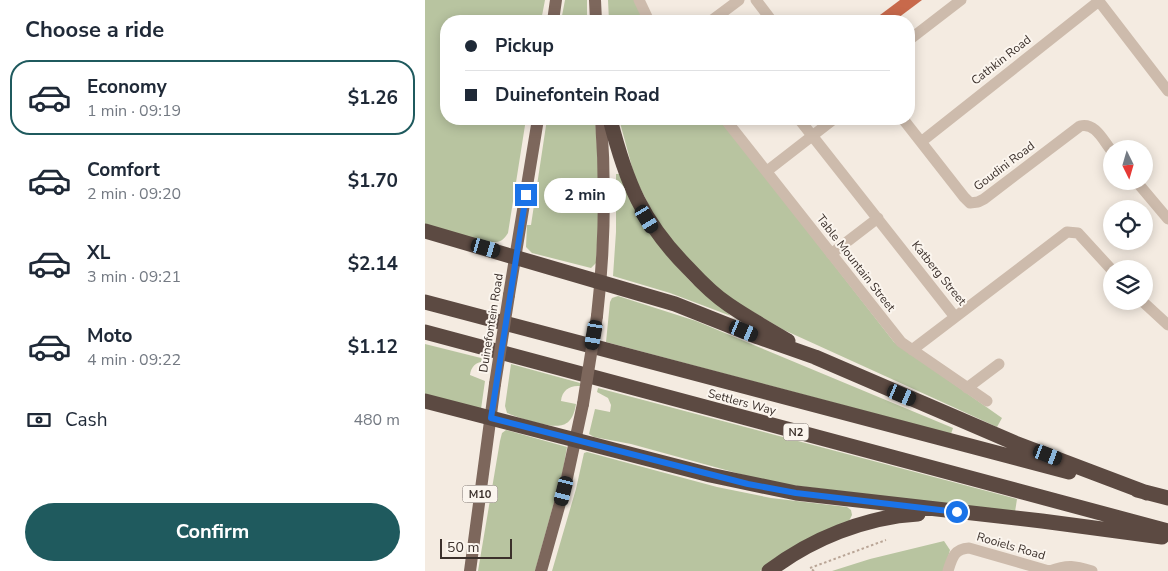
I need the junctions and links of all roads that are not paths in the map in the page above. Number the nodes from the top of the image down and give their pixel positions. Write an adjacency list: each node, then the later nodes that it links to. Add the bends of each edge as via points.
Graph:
1 (556, 0): 8 (main road)
2 (595, 0): 9 (main road)
3 (639, 0): 10 (street)
4 (739, 0): 11 (street)
5 (756, 0): 12 (street)
6 (961, 0): 13 (street)
7 (1098, 1): 14 (street); 24 (street, Cathkin Road)
8 (554, 15)
9 (596, 15)
10 (646, 15)
11 (719, 15)
12 (768, 15)
13 (915, 35)
14 (1168, 91)
15 (537, 125): 31 (main road, Duinefontein Road / M10)
16 (601, 125): 33 (main road, via 605,200)
17 (612, 125): 40 (highway, via 625,172 655,232 701,282 727,304)
18 (730, 125): 25 (street, Table Mountain Street)
19 (804, 125): 22 (street, Katberg Street)
20 (826, 125): 22 (street)
21 (908, 125): 24 (street, Goudini Road)
22 (812, 136): 25 (street); 27 (street, Katberg Street)
23 (1104, 140): 24 (street, Goudini Road, via 1093,126 1080,126 984,199 974,203 967,200)
24 (921, 142)
25 (767, 171): 30 (street, Table Mountain Street)
26 (1143, 190): 28 (street)
27 (878, 218): 30 (street); 36 (street, Katberg Street)
28 (1168, 219)
29 (425, 231): 31 (highway)
30 (831, 254): 39 (street, Table Mountain Street, via 896,337)
31 (515, 257): 33 (highway); 45 (main road, Duinefontein Road / M10, bridge)
32 (1103, 260): 36 (street, Katberg Street, via 1078,233 1067,232)
33 (601, 282): 40 (highway, via 675,304); 46 (main road, bridge)
34 (425, 302): 47 (highway, Settlers Way)
35 (1152, 310): 37 (street)
36 (955, 317): 39 (street)
37 (1168, 325)
38 (425, 332): 50 (highway, Settlers Way / N2)
39 (911, 350): 42 (street, Table Mountain Street)
40 (815, 357): 47 (highway, via 1015,443)
41 (999, 364): 42 (street)
42 (967, 388): 43 (street, Table Mountain Street)
43 (987, 401)
44 (425, 402): 45 (highway)
45 (491, 418): 46 (highway); 52 (main road, M10)
46 (576, 440): 49 (highway, via 710,475 796,493); 53 (main road)
47 (1147, 493): 48 (highway, Settlers Way)
48 (1168, 498)
49 (957, 512): 51 (highway); 54 (highway, via 911,514 845,530 806,547)
50 (1168, 531)
51 (1168, 538)
52 (470, 571)
53 (541, 571)
54 (769, 571)
55 (948, 571): 56 (street, Rooiels Road, via 954,554 969,548)
56 (1050, 571): 57 (street, via 1065,566)
57 (1092, 571)

